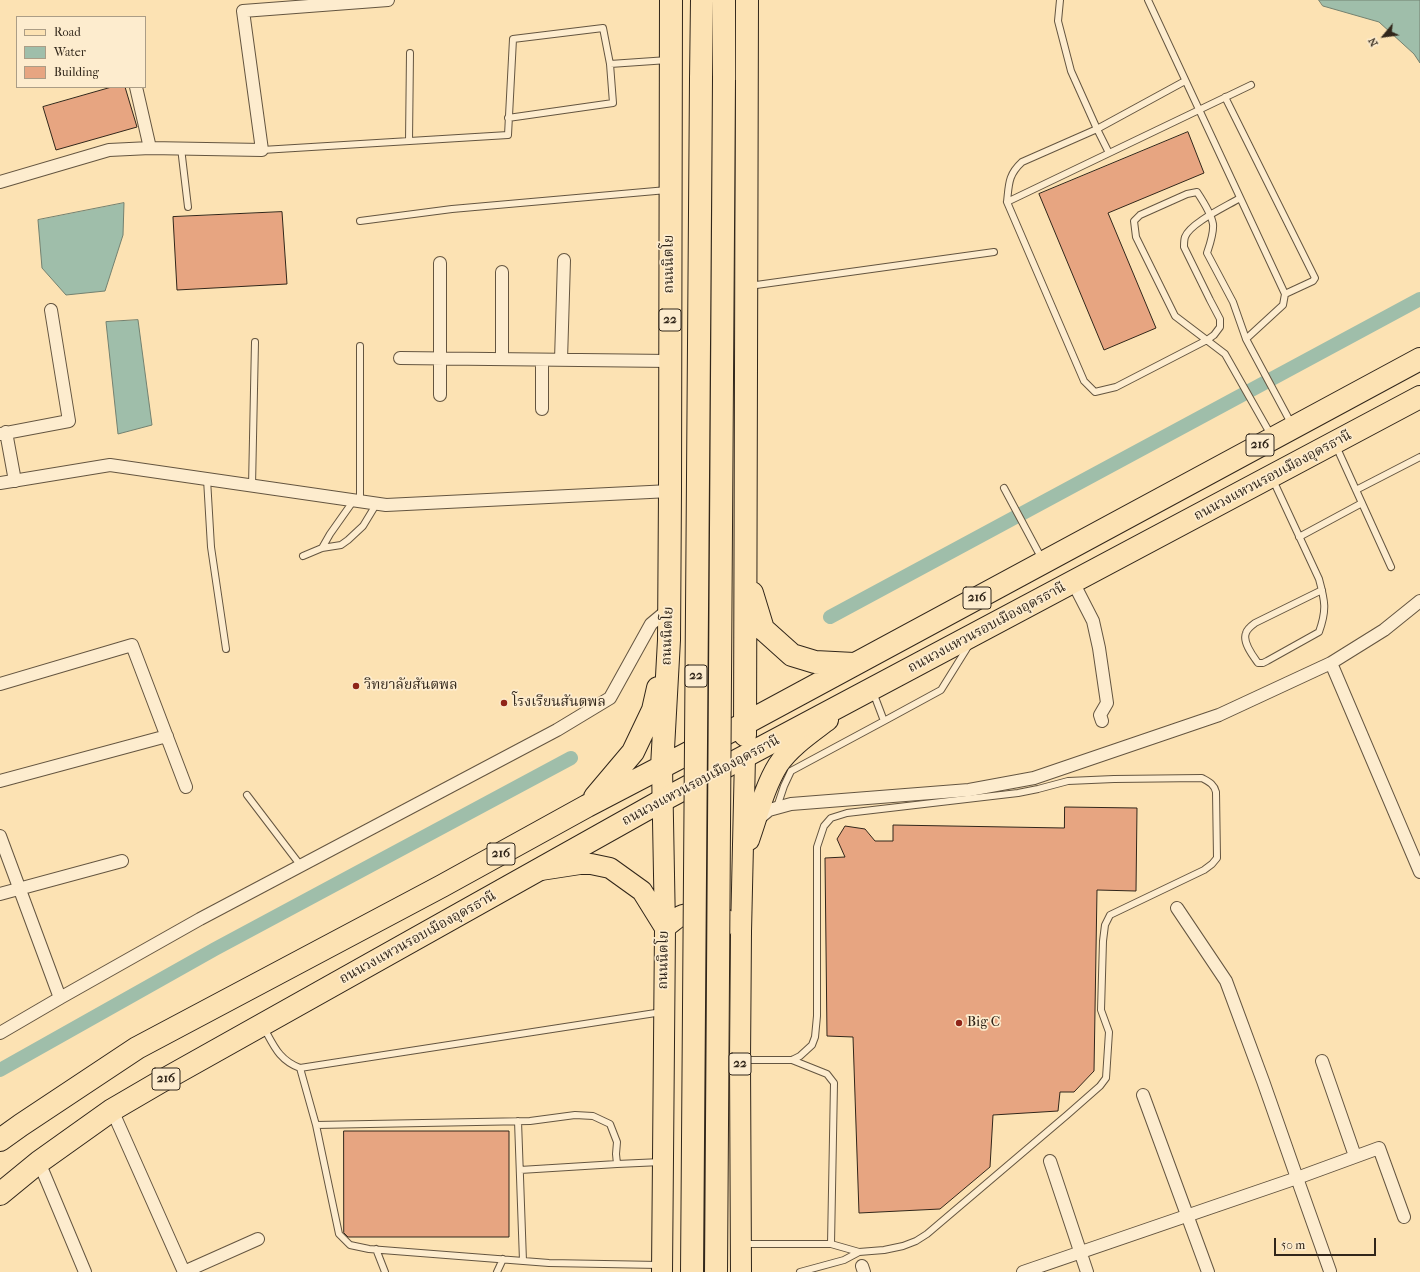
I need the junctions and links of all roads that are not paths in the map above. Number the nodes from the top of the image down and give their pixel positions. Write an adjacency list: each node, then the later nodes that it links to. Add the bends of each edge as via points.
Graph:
1 (388, 0): 21 (street, via 243,11)
2 (671, 0): 9 (highway, ถนนนิตโย / 22)
3 (702, 0): 144 (highway, ถนนนิตโย / 22, bridge)
4 (724, 0): 145 (highway, 22, bridge)
5 (747, 0): 34 (highway, 22)
6 (1060, 0): 17 (lane, via 1058,21 1071,71)
7 (1148, 0): 11 (lane)
8 (410, 53): 18 (lane)
9 (671, 59): 10 (lane); 24 (highway, ถนนนิตโย / 22)
10 (610, 64): 16 (lane, via 613,103); 16 (lane, via 603,28 512,39)
11 (1185, 81): 15 (lane); 17 (lane)
12 (1251, 85): 14 (lane)
13 (136, 88): 19 (street)
14 (1225, 97): 15 (lane); 35 (lane, via 1315,278)
15 (1199, 110): 22 (lane); 25 (lane)
16 (508, 118): 18 (lane, via 508,135)
17 (1097, 129): 22 (lane); 26 (lane, via 1022,162 1013,170 1009,182)
18 (409, 141): 21 (lane)
19 (150, 148): 20 (street); 23 (street, via 109,150)
20 (181, 148): 21 (street); 27 (lane)
21 (262, 150)
22 (1109, 153): 26 (lane)
23 (0, 182)
24 (671, 190): 29 (lane, via 452,209); 47 (highway, ถนนนิตโย / 22)
25 (1240, 198): 28 (lane); 35 (lane)
26 (1008, 202): 37 (lane, via 1084,381 1095,392 1116,387)
27 (188, 207)
28 (1209, 215): 37 (lane, via 1191,229 1185,238 1184,247 1220,319 1220,327); 37 (lane, via 1197,192 1187,194 1134,220 1136,237 1175,316); 38 (lane, via 1213,224 1207,253 1233,302)
29 (360, 221)
30 (994, 252): 34 (lane)
31 (564, 260): 46 (street)
32 (440, 263): 42 (street)
33 (502, 272): 43 (street)
34 (747, 286): 72 (highway, 22)
35 (1285, 294): 38 (lane, via 1283,304)
36 (52, 310): 52 (street, via 69,421)
37 (1207, 340): 53 (lane, via 1225,354)
38 (1246, 340): 51 (lane)
39 (255, 342): 60 (lane)
40 (360, 346): 64 (lane)
41 (400, 358): 42 (street)
42 (440, 358): 43 (street); 48 (street)
43 (502, 359): 45 (street)
44 (1420, 359): 51 (highway, 216)
45 (542, 360): 46 (street); 50 (street)
46 (561, 360): 47 (street)
47 (670, 361): 63 (highway, ถนนนิตโย / 22)
48 (440, 395)
49 (1420, 397): 54 (highway, ถนนวงแหวนรอบเมืองอุดรธานี / 216)
50 (542, 409)
51 (1294, 428): 53 (highway, 216)
52 (3, 433): 58 (street)
53 (1273, 438): 70 (highway, 216)
54 (1335, 443): 56 (highway, ถนนวงแหวนรอบเมืองอุดรธานี / 216); 62 (lane)
55 (1420, 457): 62 (lane)
56 (1271, 476): 67 (lane); 73 (highway, ถนนวงแหวนรอบเมืองอุดรธานี / 216)
57 (207, 479): 58 (street, via 110,465); 60 (street); 79 (lane, via 211,547)
58 (15, 481): 59 (street)
59 (0, 482)
60 (252, 486): 64 (street)
61 (1004, 488): 70 (lane)
62 (1356, 490): 66 (lane)
63 (670, 491): 65 (street, via 386,505); 76 (highway, ถนนนิตโย / 22)
64 (357, 501): 65 (street); 68 (lane)
65 (377, 503): 68 (lane, via 363,526 348,540 341,545)
66 (1362, 503): 67 (lane); 71 (lane)
67 (1299, 537): 74 (lane)
68 (322, 548): 69 (lane)
69 (303, 556)
70 (1044, 562): 81 (highway, 216)
71 (1390, 567)
72 (745, 582): 76 (highway, via 735,612 722,620 692,621); 81 (highway, via 763,628 792,655 814,662); 86 (highway, 22)
73 (1073, 582): 77 (highway, ถนนวงแหวนรอบเมืองอุดรธานี / 216); 85 (street, via 1094,620 1107,703 1100,715)
74 (1322, 590): 74 (lane, via 1324,617 1319,632 1267,661 1258,663 1247,643 1246,631 1255,623)
75 (1419, 604): 80 (street, via 1384,630)
76 (669, 609): 78 (highway, ถนนนิตโย / 22); 100 (street, via 651,624 610,698 558,730)
77 (975, 634): 83 (highway, ถนนวงแหวนรอบเมืองอุดรธานี / 216); 84 (lane, via 941,690)
78 (669, 640): 89 (highway, ถนนนิตโย / 22); 94 (highway, via 653,710 633,752)
79 (226, 649)
80 (1331, 663): 95 (street, via 1219,715 1034,778 969,790 792,804); 102 (street)
81 (855, 664): 86 (highway, 216)
82 (0, 684): 87 (street, via 132,645)
83 (869, 690): 84 (lane); 88 (highway, ถนนวงแหวนรอบเมืองอุดรธานี / 216); 96 (main road, via 807,736 786,755 766,788)
84 (884, 721): 95 (lane, via 791,771)
85 (1102, 721)
86 (746, 723): 88 (highway, 22); 89 (highway, 216)
87 (167, 736): 90 (street); 91 (street)
88 (745, 757): 93 (highway, ถนนวงแหวนรอบเมืองอุดรธานี / 216); 98 (main road, 22)
89 (662, 767): 93 (main road, ถนนนิตโย / 22); 94 (highway, 216)
90 (0, 781)
91 (186, 787)
92 (247, 795): 100 (lane)
93 (663, 800): 101 (highway, ถนนวงแหวนรอบเมืองอุดรธานี / 216); 106 (main road, ถนนนิตโย / 22)
94 (587, 806): 120 (highway, 216, via 137,1048)
95 (776, 808): 96 (street, via 769,810)
96 (756, 821): 98 (main road)
97 (0, 836): 103 (street)
98 (742, 857): 107 (main road, 22)
99 (122, 861): 103 (street)
100 (301, 866): 108 (street, via 200,919)
101 (537, 871): 106 (main road, via 580,864 610,868 642,891); 110 (highway, ถนนวงแหวนรอบเมืองอุดรธานี / 216)
102 (1420, 872)
103 (20, 889): 104 (street); 108 (street)
104 (0, 894)
105 (1177, 908): 127 (street, via 1226,981)
106 (665, 928): 107 (main road, via 683,915 704,913 726,918); 109 (main road, ถนนนิตโย / 22)
107 (741, 932): 112 (main road, 22)
108 (60, 998): 111 (street)
109 (663, 1012): 115 (lane); 124 (main road, ถนนนิตโย / 22)
110 (262, 1026): 115 (lane, via 281,1057 289,1064); 117 (highway, ถนนวงแหวนรอบเมืองอุดรธานี / 216)
111 (0, 1033)
112 (740, 1060): 113 (lane); 132 (main road, 22)
113 (792, 1060): 133 (lane, via 827,1074 834,1083); 135 (lane, via 812,1045 814,1037 817,1016 817,847 824,826 831,818 847,812 1018,793 1068,781 1202,778 1214,786 1217,858 1204,870 1110,915 1105,925 1101,1010 1109,1032 1106,1078 1100,1086 927,1234 903,1246)
114 (1322, 1061): 121 (street)
115 (300, 1068): 119 (lane)
116 (1143, 1095): 129 (street)
117 (112, 1110): 123 (highway, ถนนวงแหวนรอบเมืองอุดรธานี / 216); 131 (street, via 184,1272)
118 (518, 1121): 119 (lane); 125 (lane, via 575,1115 593,1116 610,1124 617,1142); 126 (lane)
119 (316, 1125): 134 (lane, via 338,1234 350,1245)
120 (0, 1140)
121 (1355, 1156): 127 (street); 130 (street, via 1378,1148)
122 (1050, 1161): 136 (street)
123 (39, 1162): 128 (highway, ถนนวงแหวนรอบเมืองอุดรธานี / 216); 141 (street)
124 (663, 1162): 125 (lane); 139 (main road, ถนนนิตโย / 22)
125 (617, 1164): 126 (lane)
126 (520, 1170): 138 (lane)
127 (1297, 1178): 129 (street); 140 (street)
128 (0, 1194)
129 (1188, 1215): 136 (street); 150 (street)
130 (1404, 1218)
131 (258, 1239)
132 (742, 1244): 133 (lane); 146 (main road, 22)
133 (831, 1244): 135 (lane)
134 (376, 1250): 137 (lane); 142 (lane)
135 (859, 1252): 147 (lane, via 844,1260)
136 (1080, 1252): 148 (street); 149 (street)
137 (503, 1259): 138 (lane); 143 (lane)
138 (523, 1261): 139 (lane)
139 (662, 1269)
140 (1330, 1271)
141 (85, 1272)
142 (385, 1272)
143 (497, 1272)
144 (692, 1272)
145 (716, 1272)
146 (741, 1272)
147 (800, 1272)
148 (1023, 1272)
149 (1087, 1272)
150 (1208, 1272)

